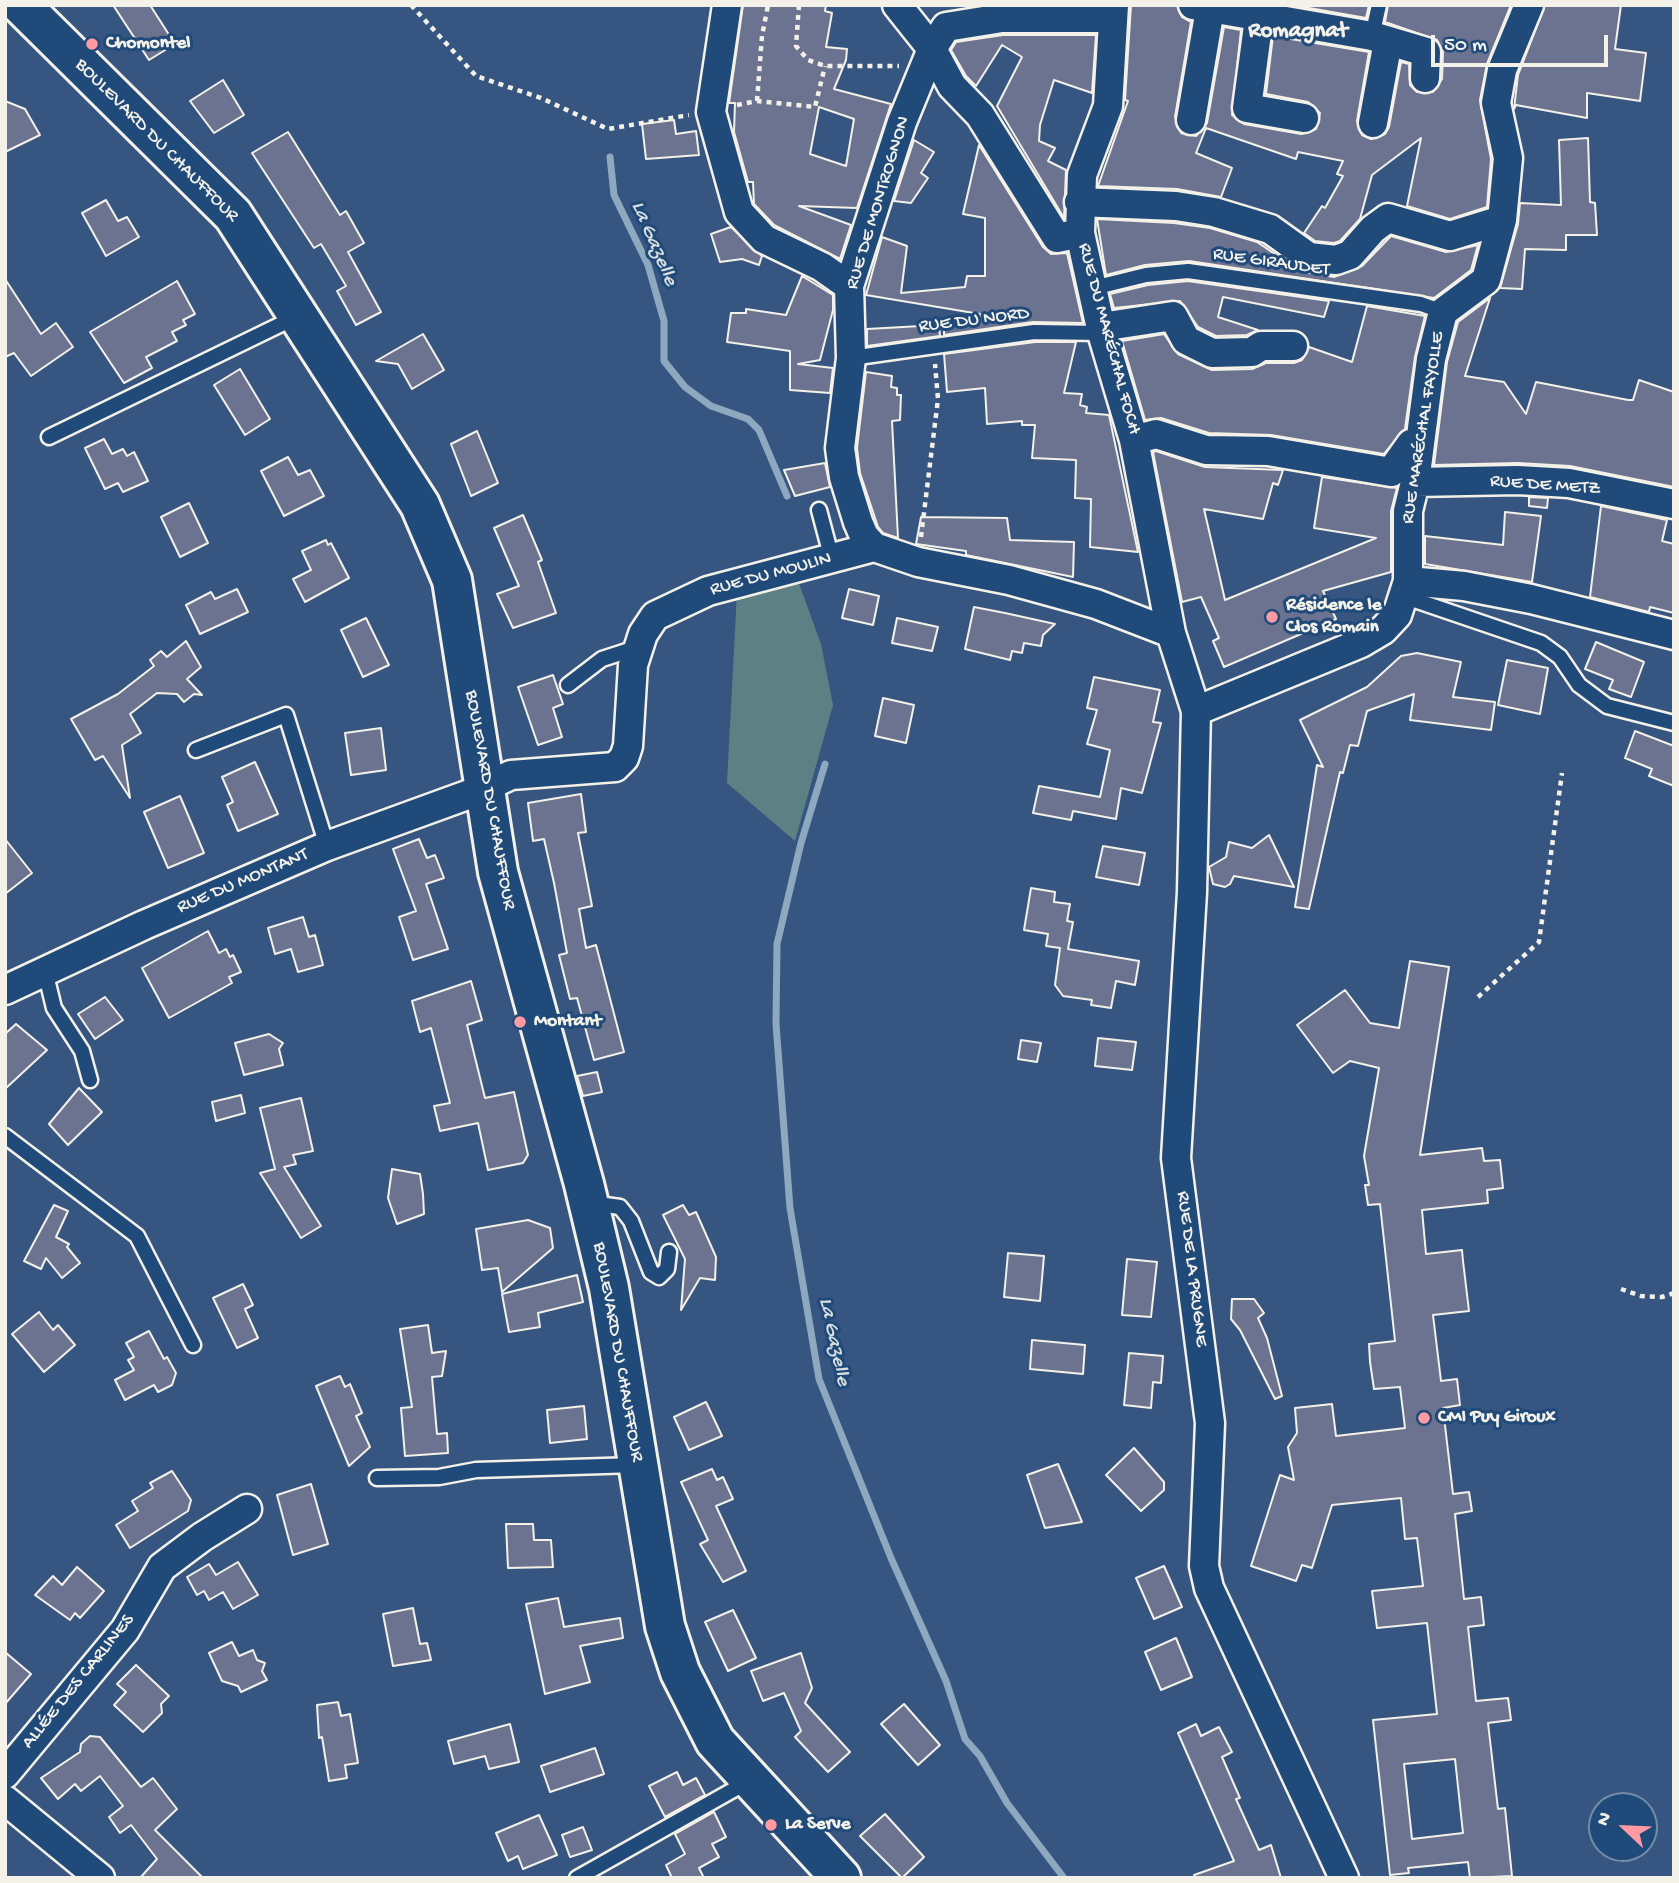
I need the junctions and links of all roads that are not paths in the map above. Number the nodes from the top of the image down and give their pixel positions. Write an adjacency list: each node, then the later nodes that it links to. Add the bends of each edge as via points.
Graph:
1 (21, 5): 21 (main road, BOULEVARD DU CHAUFFOUR, via 233,215)
2 (727, 5): 18 (street, via 711,110 739,212 764,239 822,267)
3 (897, 5): 9 (street)
4 (1379, 5): 10 (lane)
5 (1530, 5): 16 (street, RUE MARÉCHAL FAYOLLE, via 1502,70 1496,103 1508,158)
6 (1202, 7): 8 (street); 13 (street)
7 (1113, 12): 9 (street, via 1002,18); 15 (street, RUE DU MARÉCHAL FOCH, via 1108,106 1082,175)
8 (1259, 18): 10 (street); 12 (street, via 1247,108)
9 (937, 38): 17 (street, via 952,86 980,115 1057,238); 18 (street, RUE DE MONTROGNON, via 902,122)
10 (1380, 38): 11 (street, via 1426,52); 14 (street)
11 (1425, 78)
12 (1304, 118)
13 (1191, 120)
14 (1373, 123)
15 (1079, 202): 16 (street, via 1214,212 1270,229 1309,257 1336,260 1350,255 1388,218 1451,236); 17 (street, RUE DU MARÉCHAL FOCH)
16 (1502, 219): 20 (street, RUE MARÉCHAL FAYOLLE, via 1486,280)
17 (1080, 233): 19 (street, RUE DU MARÉCHAL FOCH)
18 (849, 286): 24 (street, RUE DE MONTROGNON)
19 (1093, 288): 20 (lane, RUE GIRAUDET, via 1188,271 1421,304); 22 (street, RUE DU MARÉCHAL FOCH)
20 (1443, 312): 27 (street, RUE MARÉCHAL FAYOLLE, via 1430,359)
21 (300, 315): 25 (lane); 41 (main road, BOULEVARD DU CHAUFFOUR, via 420,505 452,580)
22 (1102, 330): 23 (street, via 1173,316 1186,340 1212,353); 24 (lane, RUE DU NORD, via 1034,332); 26 (street, RUE DU MARÉCHAL FOCH)
23 (1293, 346)
24 (851, 358): 31 (street, RUE DE MONTROGNON, via 840,448 858,522)
25 (49, 437)
26 (1134, 440): 27 (street, via 1156,434 1206,450 1268,451 1391,472 1411,444); 34 (street, RUE DU MARÉCHAL FOCH)
27 (1420, 443): 28 (street, RUE MARÉCHAL FAYOLLE)
28 (1415, 482): 29 (street, RUE DE METZ, via 1569,483); 33 (street, RUE MARÉCHAL FAYOLLE, via 1408,511)
29 (1674, 504)
30 (819, 510): 32 (lane)
31 (874, 547): 32 (street, RUE DU MOULIN); 34 (street, via 918,562 1054,592)
32 (832, 559): 36 (street, RUE DU MOULIN, via 708,591 656,616)
33 (1406, 589): 35 (street, via 1464,586); 38 (street, RUE MARÉCHAL FAYOLLE, via 1397,615 1361,643); 39 (lane, via 1542,643 1560,657 1579,685 1607,706)
34 (1171, 633): 38 (street, RUE DE LA PRUGNE)
35 (1674, 635)
36 (639, 646): 37 (lane, via 602,659); 41 (street, RUE DU MOULIN, via 633,665 628,746 615,767 511,775)
37 (568, 685)
38 (1196, 711): 59 (street, RUE DE LA PRUGNE, via 1192,892 1176,1158 1210,1423 1204,1566 1209,1588)
39 (1674, 723)
40 (196, 750): 42 (lane, via 286,715)
41 (485, 787): 42 (street, RUE DU MONTANT); 47 (main road, BOULEVARD DU CHAUFFOUR, via 498,872)
42 (327, 846): 43 (street, RUE DU MONTANT)
43 (45, 971): 44 (street, RUE DU MONTANT); 45 (lane, via 54,1008 82,1051)
44 (5, 990)
45 (90, 1080)
46 (5, 1136): 49 (lane, via 137,1236)
47 (589, 1203): 48 (lane, via 620,1207 631,1221 652,1272 659,1277 667,1269); 50 (main road, BOULEVARD DU CHAUFFOUR, via 609,1288)
48 (668, 1252)
49 (193, 1345)
50 (636, 1465): 51 (lane); 54 (main road, BOULEVARD DU CHAUFFOUR, via 665,1626 680,1672 715,1741)
51 (377, 1478)
52 (247, 1509): 53 (street, ALLÉE DES CARLINES, via 162,1567 125,1630)
53 (5, 1774)
54 (750, 1781): 57 (lane); 58 (main road, BOULEVARD DU CHAUFFOUR)
55 (5, 1800): 56 (street)
56 (89, 1875)
57 (577, 1878)
58 (841, 1878)
59 (1344, 1878)

